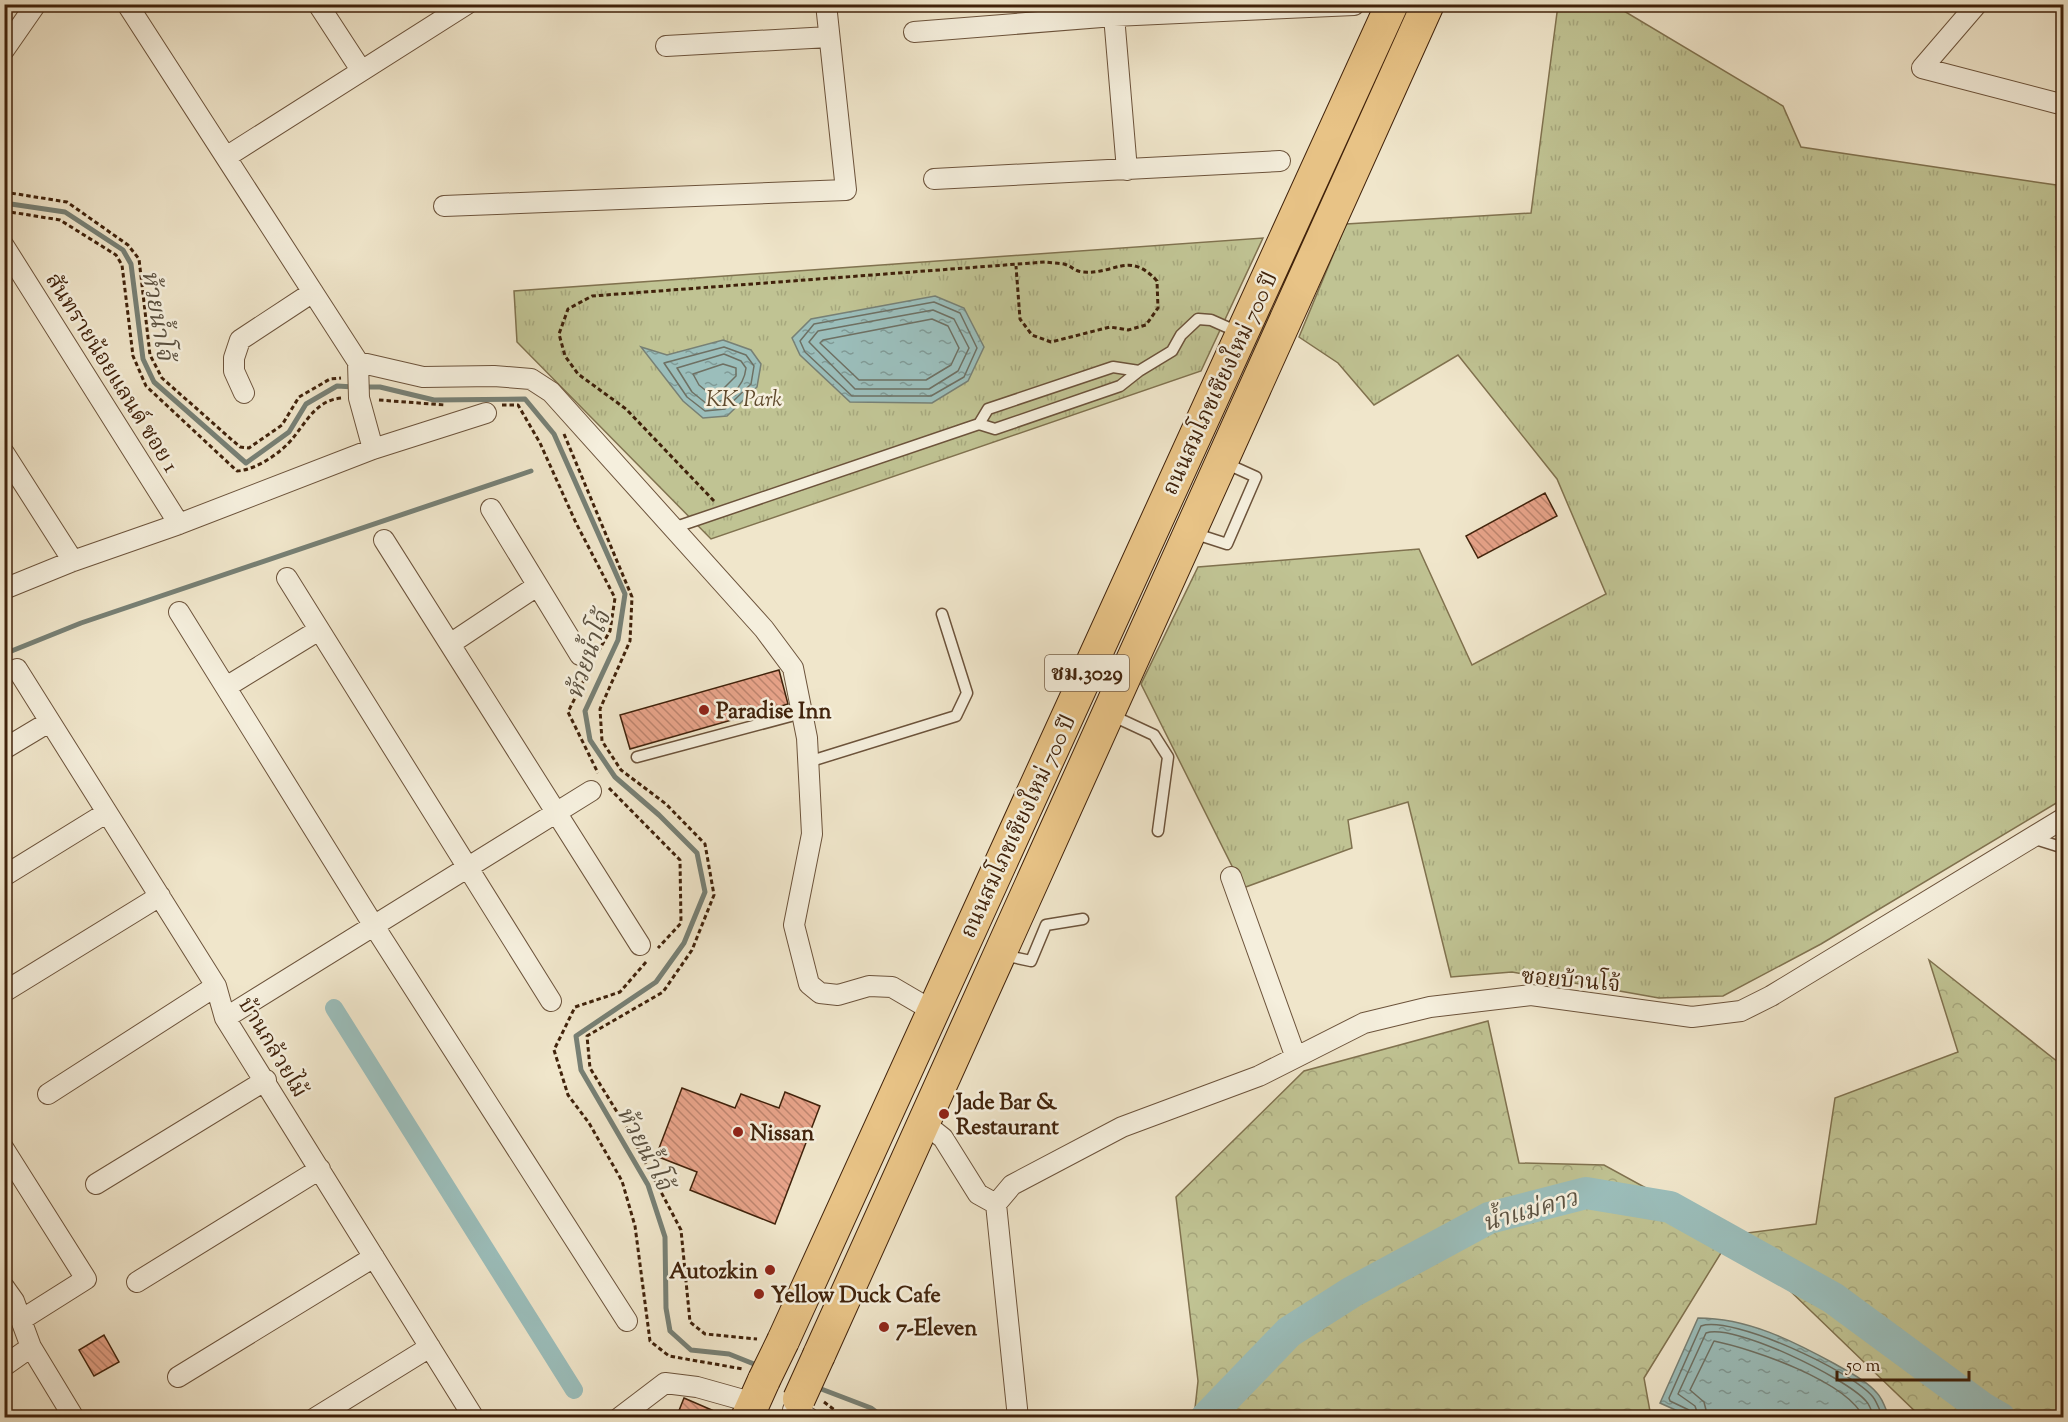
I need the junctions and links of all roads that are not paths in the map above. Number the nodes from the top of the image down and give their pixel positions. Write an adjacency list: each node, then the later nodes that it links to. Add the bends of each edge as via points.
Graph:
1 (36, 4): 14 (street)
2 (127, 4): 17 (street)
3 (318, 4): 15 (street)
4 (467, 4): 15 (street)
5 (826, 4): 12 (street)
6 (1392, 4): 24 (main road, ถนนสมโภชเชียงใหม่ 700 ปี / ชม.3029)
7 (1428, 4): 48 (main road, ถนนสมโภชเชียงใหม่ 700 ปี / ชม.3029)
8 (1977, 4): 16 (street, via 1922,68)
9 (1354, 5): 10 (street)
10 (1114, 10): 11 (street); 19 (street)
11 (914, 32)
12 (829, 37): 13 (street); 21 (street, via 846,190)
13 (666, 46)
14 (4, 50)
15 (361, 70): 17 (street)
16 (2064, 105)
17 (226, 157): 23 (street)
18 (1280, 161): 19 (street)
19 (1127, 170): 20 (street)
20 (934, 179)
21 (444, 206)
22 (5, 246): 33 (street, สันทรายน้อยแลนด์ ซอย 1)
23 (313, 292): 25 (street); 27 (street, via 240,340 234,371)
24 (1241, 334): 26 (lane, via 1212,320 1198,319 1181,335 1172,351); 71 (main road, ถนนสมโภชเชียงใหม่ 700 ปี / ชม.3029)
25 (358, 369): 30 (street, via 359,398); 34 (street, via 423,377 531,379 551,392)
26 (1139, 371): 29 (lane, via 1120,386 995,429); 29 (lane, via 1113,368 988,409)
27 (244, 393)
28 (486, 413): 30 (street)
29 (979, 424): 34 (lane)
30 (373, 449): 33 (street)
31 (4, 453): 36 (street)
32 (491, 509): 38 (street)
33 (179, 524): 36 (street)
34 (673, 528): 47 (street, via 764,629 793,668)
35 (384, 540): 43 (street)
36 (73, 561): 39 (street)
37 (287, 578): 42 (street)
38 (537, 586): 43 (street); 44 (street)
39 (4, 589)
40 (179, 612): 46 (street)
41 (942, 614): 52 (lane, via 967,693 956,716)
42 (319, 630): 46 (street); 60 (street)
43 (450, 644): 55 (street)
44 (580, 655)
45 (17, 669): 49 (street, บ้านกล้วยไม้)
46 (226, 687): 65 (street)
47 (802, 713): 51 (lane); 52 (street)
48 (1108, 714): 57 (lane, via 1154,735 1168,757); 67 (main road, ถนนสมโภชเชียงใหม่ 700 ปี / ชม.3029)
49 (50, 722): 50 (street); 54 (street, บ้านกล้วยไม้)
50 (4, 749)
51 (637, 757)
52 (808, 762): 71 (street, via 812,834 794,925 809,984 820,993 838,995 869,986 892,987)
53 (591, 791): 55 (street)
54 (106, 813): 61 (street); 63 (street, บ้านกล้วยไม้)
55 (556, 813): 60 (street); 66 (street)
56 (2064, 818): 58 (street, ซอยบ้านโจ้)
57 (1158, 831)
58 (2032, 838): 59 (lane); 73 (street, ซอยบ้านโจ้, via 1741,1011 1692,1017 1531,995 1430,1007 1364,1023)
59 (2064, 848)
60 (468, 868): 65 (street); 70 (street)
61 (4, 876)
62 (1231, 877): 73 (street)
63 (160, 896): 68 (street, บ้านกล้วยไม้); 69 (street)
64 (1083, 919): 67 (lane, via 1046,925 1031,961)
65 (374, 926): 72 (street); 85 (street)
66 (640, 945)
67 (1000, 954): 76 (main road, ถนนสมโภชเชียงใหม่ 700 ปี / ชม.3029)
68 (216, 986): 72 (street, บ้านกล้วยไม้); 75 (street)
69 (4, 992)
70 (551, 1001)
71 (933, 1011): 90 (main road, ถนนสมโภชเชียงใหม่ 700 ปี / ชม.3029, bridge)
72 (225, 1018): 74 (street, บ้านกล้วยไม้)
73 (1295, 1055): 80 (street, ซอยบ้านโจ้, via 1259,1076 1122,1127 1012,1185)
74 (266, 1080): 78 (street, บ้านกล้วยไม้); 79 (street)
75 (48, 1094)
76 (924, 1122): 80 (street, via 943,1138 978,1194); 91 (main road, ถนนสมโภชเชียงใหม่ 700 ปี / ชม.3029, bridge, via 819,1355)
77 (4, 1149): 84 (street, via 86,1279)
78 (320, 1169): 81 (street, บ้านกล้วยไม้); 82 (street)
79 (96, 1184)
80 (996, 1204): 96 (street)
81 (374, 1257): 87 (street, บ้านกล้วยไม้); 89 (street)
82 (137, 1282)
83 (4, 1287): 84 (street)
84 (13, 1320): 86 (street)
85 (627, 1321)
86 (31, 1347): 88 (street); 92 (street)
87 (430, 1347): 93 (street); 94 (street, บ้านกล้วยไม้)
88 (4, 1366)
89 (178, 1377)
90 (755, 1400): 95 (street, via 665,1383)
91 (798, 1411)
92 (74, 1418)
93 (315, 1418)
94 (474, 1418)
95 (619, 1418)
96 (1018, 1418)

